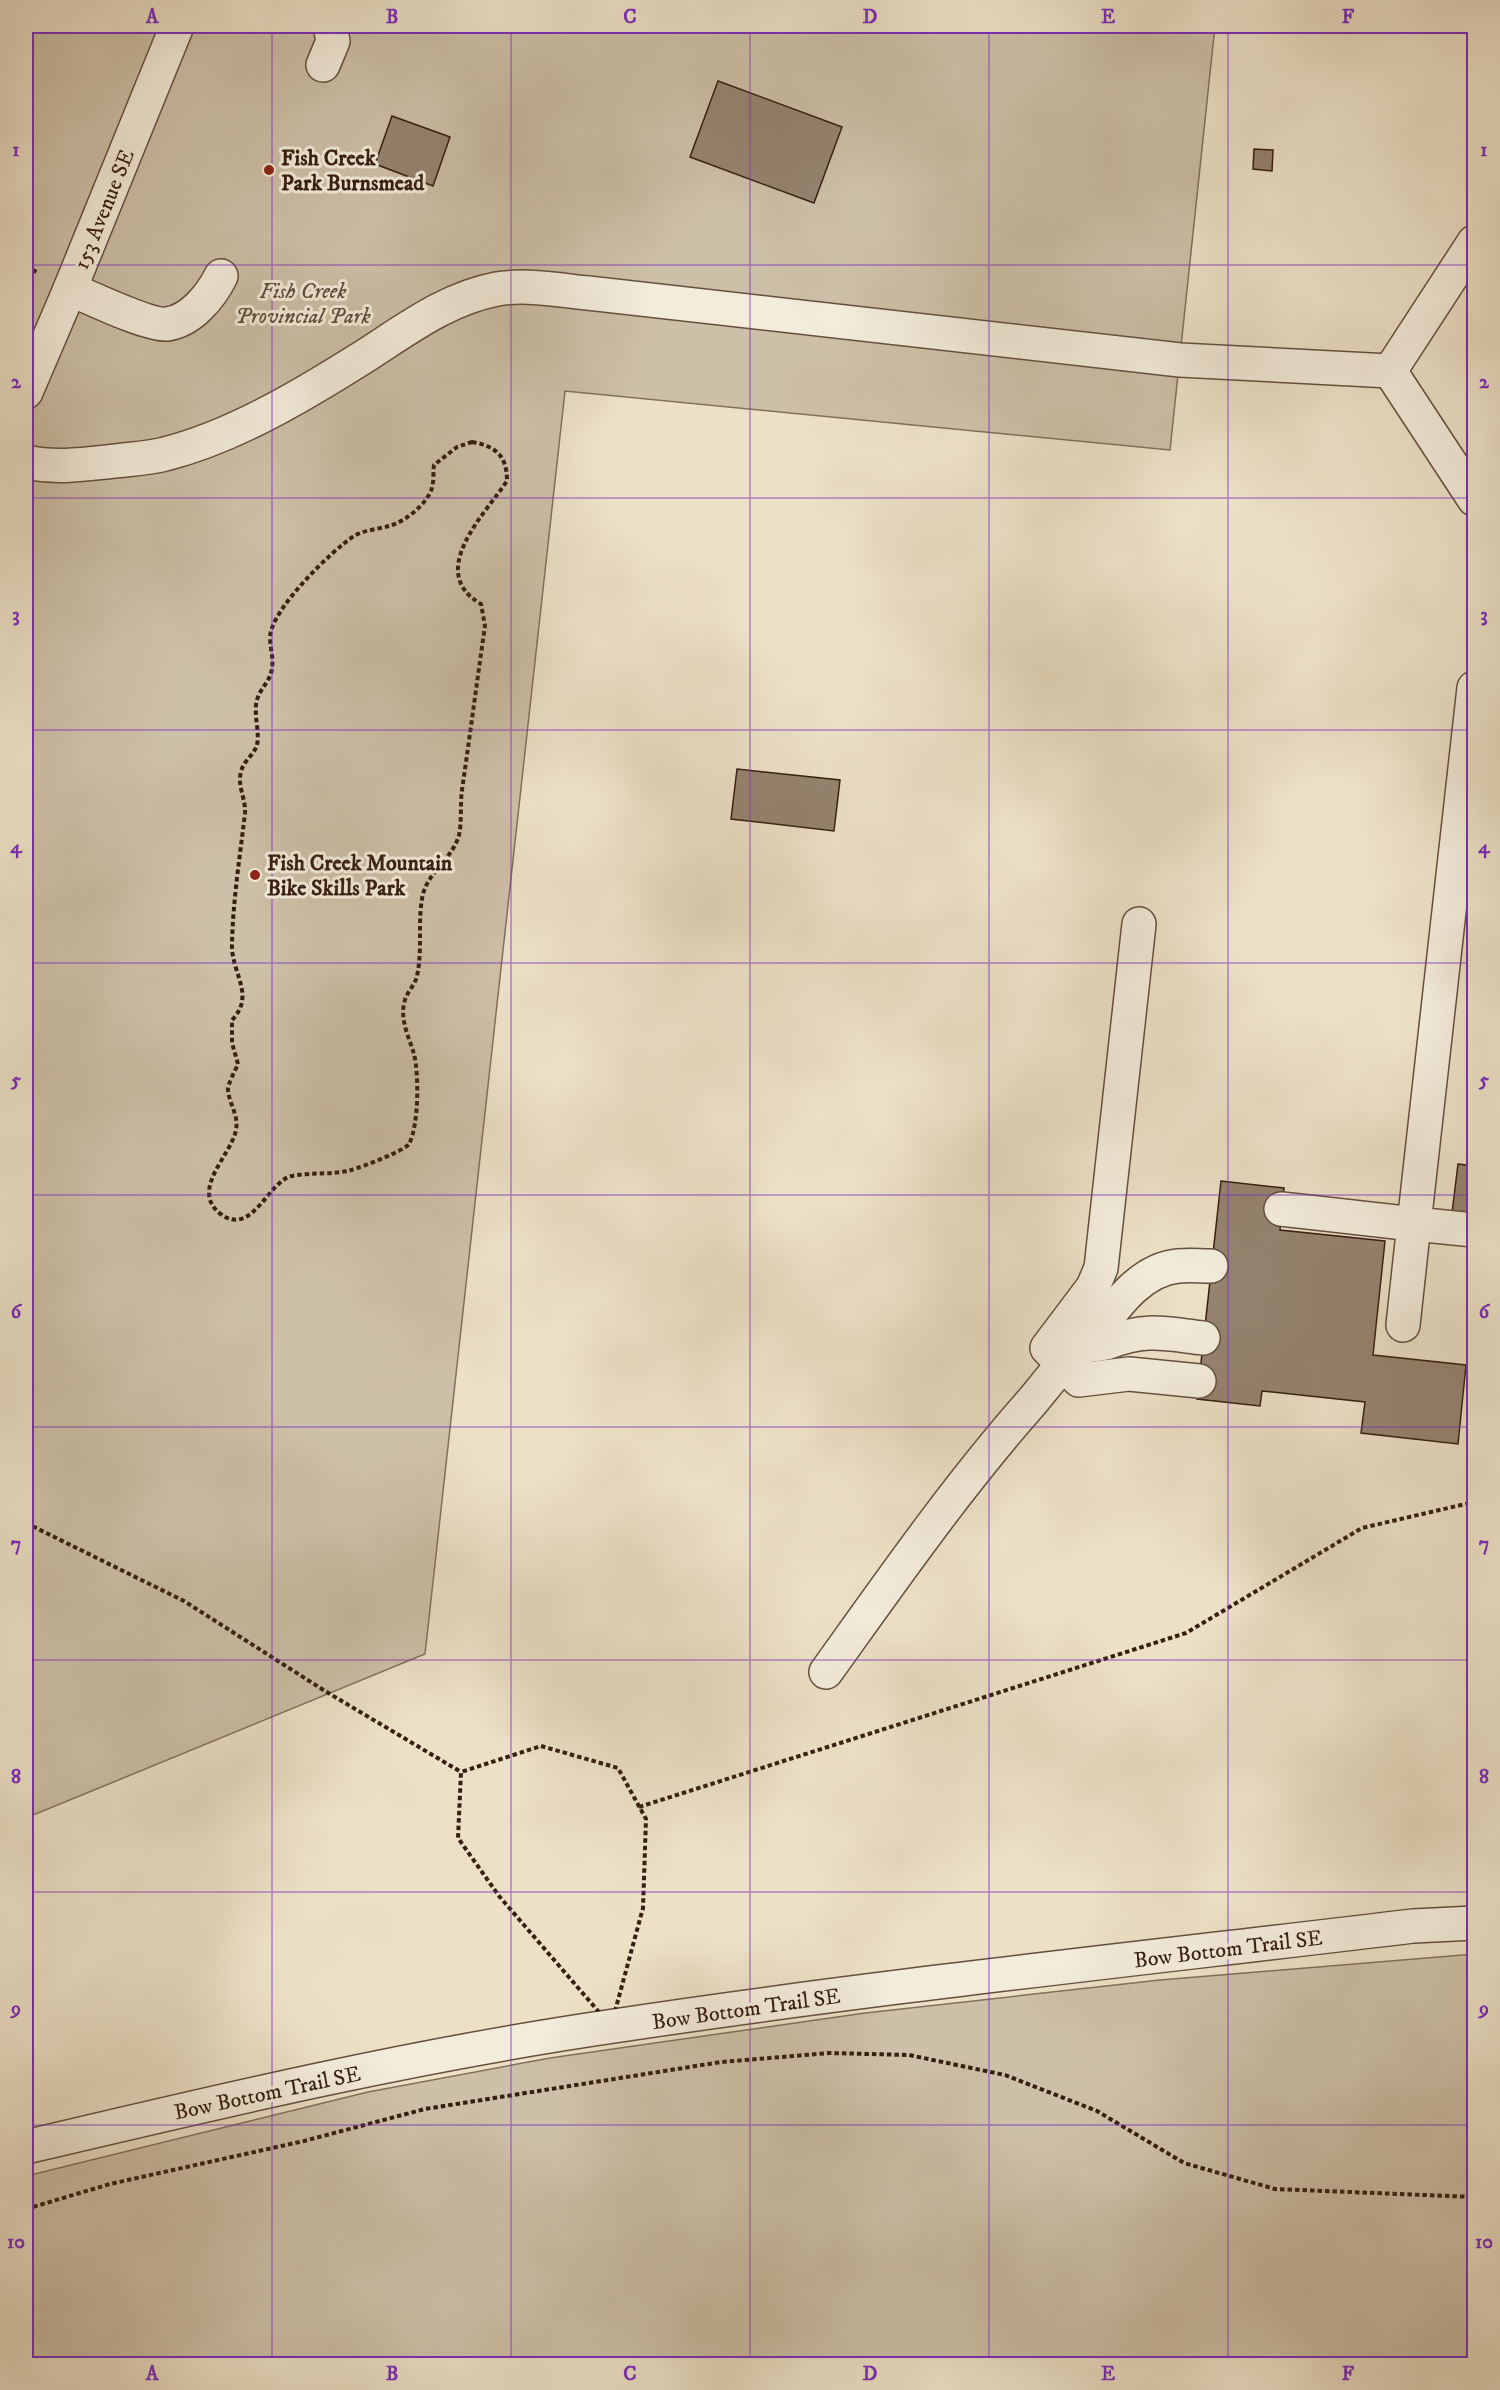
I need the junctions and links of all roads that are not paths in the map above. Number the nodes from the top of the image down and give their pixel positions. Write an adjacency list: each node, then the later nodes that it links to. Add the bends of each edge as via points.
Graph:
1 (177, 26): 6 (street, 153 Avenue SE)
2 (330, 26): 3 (street, via 333,41)
3 (323, 65)
4 (1474, 242): 7 (street)
5 (220, 276): 6 (street, via 212,294 190,313 166,324)
6 (70, 289): 8 (street, 153 Avenue SE)
7 (1390, 371): 9 (street, via 1180,360 588,293 498,289 459,300 416,322 356,362 212,439 164,455 77,466); 10 (street)
8 (26, 392)
9 (26, 462)
10 (1474, 499)
11 (1474, 688): 14 (street)
12 (1139, 924): 19 (street, via 1101,1268 1093,1287 1047,1348)
13 (1281, 1209): 14 (street)
14 (1414, 1224): 15 (street); 17 (street)
15 (1474, 1230)
16 (1211, 1266): 19 (street, via 1177,1266 1156,1271 1139,1282)
17 (1403, 1325)
18 (1203, 1338): 19 (street, via 1146,1331 1124,1335)
19 (1074, 1356): 20 (street, via 1079,1380 1129,1374); 21 (street, via 945,1506)
20 (1199, 1381)
21 (826, 1672)
22 (1474, 1923): 23 (street, Bow Bottom Trail SE, via 1413,1926 989,1976 611,2026 255,2093)
23 (26, 2148)

